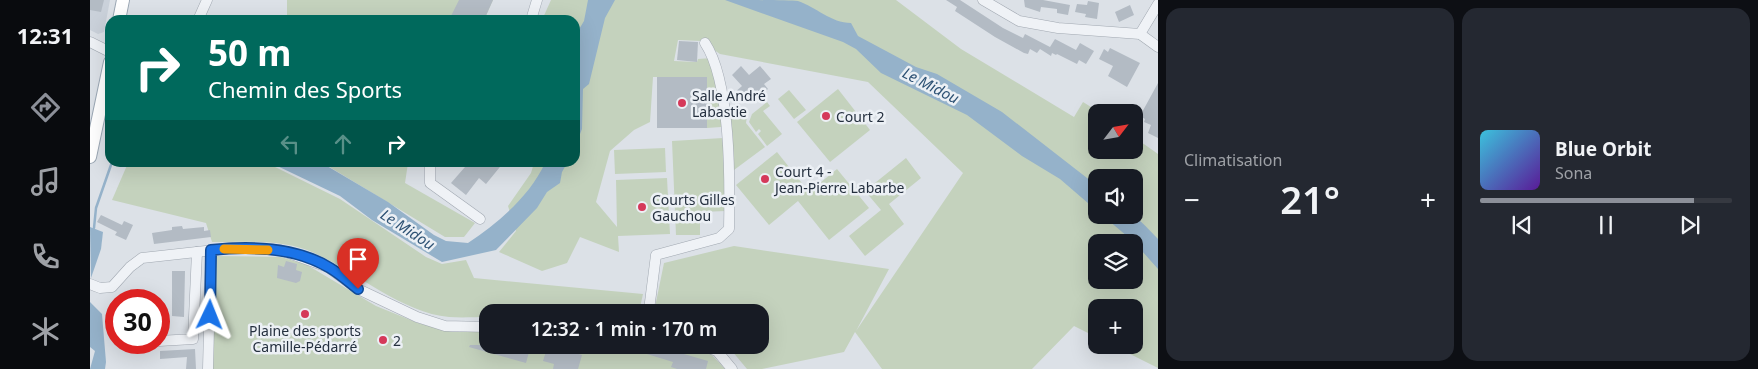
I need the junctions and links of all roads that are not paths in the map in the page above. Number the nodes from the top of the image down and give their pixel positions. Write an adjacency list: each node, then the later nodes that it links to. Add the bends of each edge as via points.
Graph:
1 (123, 0): 6 (main road)
2 (207, 0): 7 (street)
3 (536, 0): 8 (street)
4 (984, 0): 9 (street, via 1019,21 1058,28)
5 (1158, 4): 9 (street)
6 (120, 15)
7 (200, 15)
8 (532, 15)
9 (1140, 34): 12 (street)
10 (90, 42): 13 (street)
11 (705, 43): 21 (street, via 714,57 725,106 730,180 729,229 718,238 656,255)
12 (1158, 47)
13 (105, 50)
14 (105, 88): 15 (main road)
15 (91, 155)
16 (430, 167): 17 (street, via 430,183)
17 (480, 219)
18 (211, 250): 19 (street); 22 (street, via 280,250 328,267 358,289 417,317 445,326); 25 (street)
19 (197, 252): 20 (street, via 142,258 112,288); 23 (street, via 193,339)
20 (95, 286)
21 (650, 304)
22 (479, 327)
23 (170, 340)
24 (720, 354): 26 (street)
25 (208, 369)
26 (732, 369)

